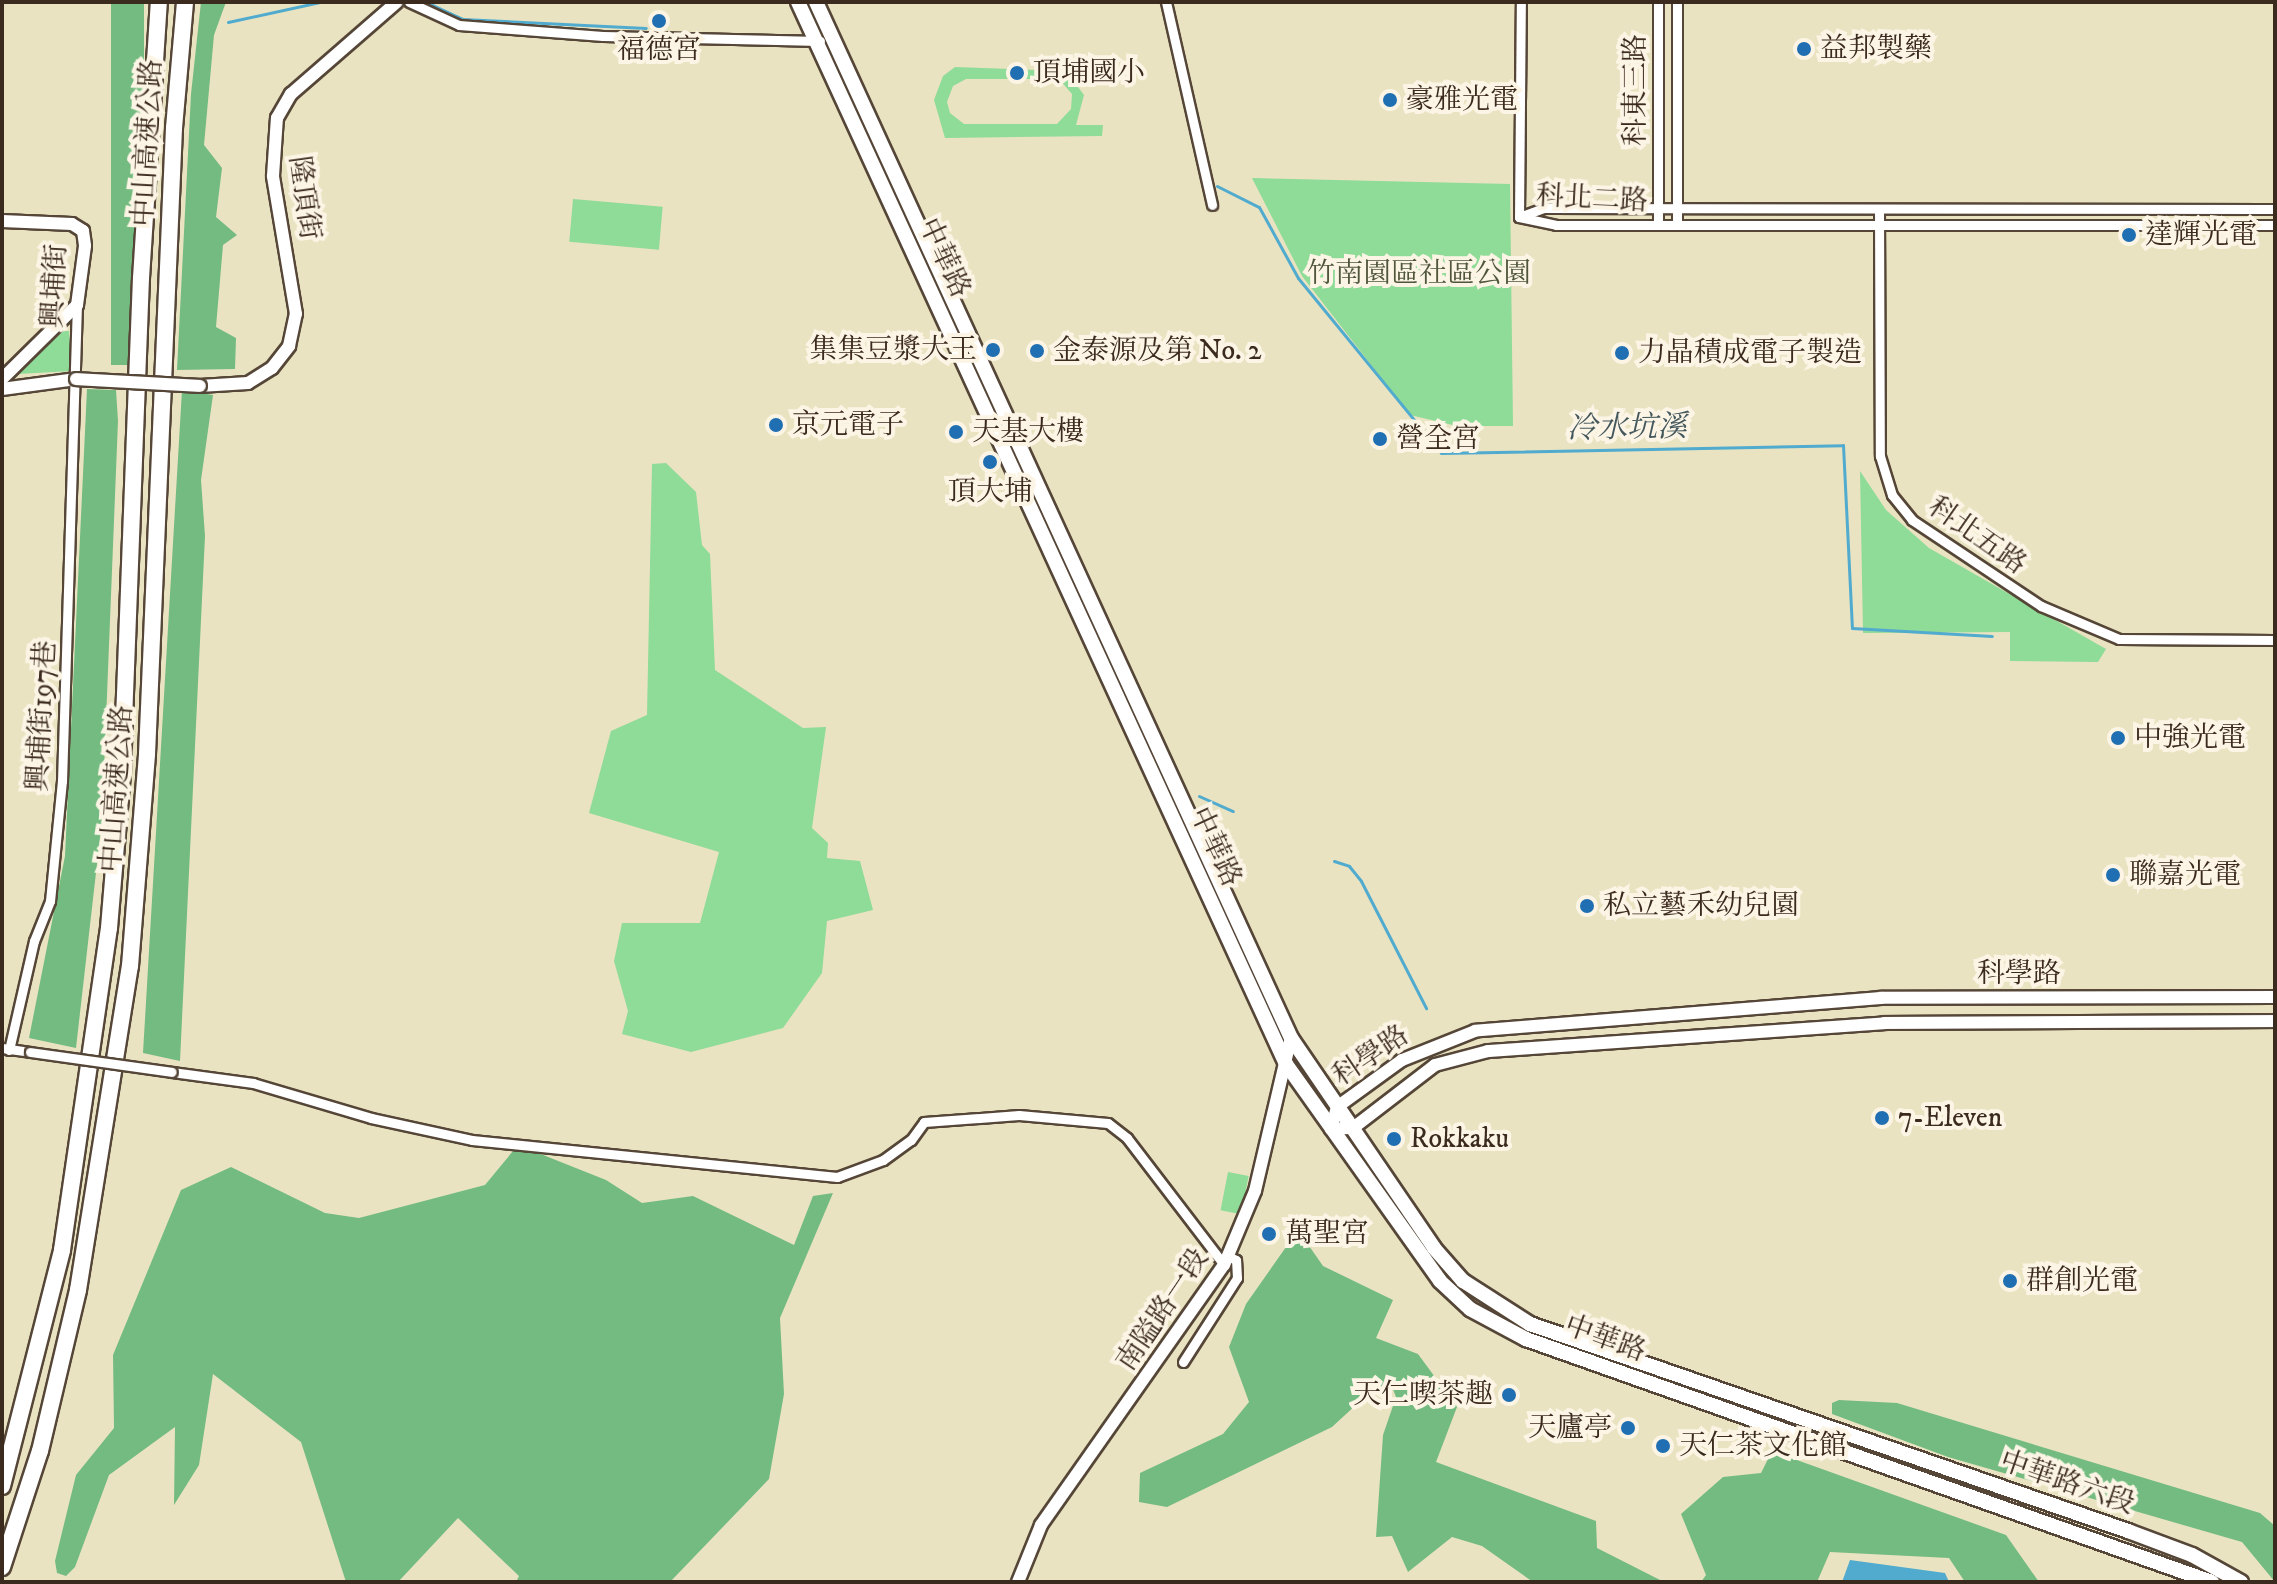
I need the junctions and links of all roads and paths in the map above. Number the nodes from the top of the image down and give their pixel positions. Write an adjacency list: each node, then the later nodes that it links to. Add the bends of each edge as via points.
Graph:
1 (159, 2): 44 (highway, 中山高速公路, via 141,278 122,772 109,928 62,1250)
2 (185, 2): 45 (highway, 中山高速公路, via 173,143 147,754 130,966 78,1290 40,1451)
3 (397, 2): 26 (street, 隆頂街, bridge, via 309,76 277,118 273,176 295,296 289,346 272,368 248,383 200,386)
4 (409, 2): 12 (street, via 459,25)
5 (798, 2): 12 (main road, 中華路)
6 (816, 2): 11 (main road, 中華路)
7 (1166, 2): 13 (street)
8 (1521, 2): 18 (street)
9 (1658, 2): 14 (street, 科東三路)
10 (1677, 2): 15 (street, 科東三路)
11 (830, 35): 12 (street); 29 (main road, 中華路)
12 (816, 43): 30 (main road, 中華路)
13 (1212, 205)
14 (1658, 209): 15 (street, 科北二路); 18 (street, 科北二路, via 1544,208); 20 (street, 科東三路)
15 (1677, 209): 16 (street, 科北二路); 21 (street, 科東三路)
16 (1879, 209): 17 (street, 科北二路); 22 (street, 科北五路)
17 (2275, 209)
18 (1519, 217): 20 (street, 科北二路, via 1544,225)
19 (2, 221): 24 (street, 興埔街, via 63,223 83,231)
20 (1658, 225): 21 (street, 科北二路)
21 (1677, 225): 22 (street, 科北二路)
22 (1879, 225): 23 (street, 科北二路); 28 (street, 科北五路, via 1880,456 1892,495 1912,520 2041,606 2119,639)
23 (2275, 225)
24 (77, 305): 25 (street); 26 (street, 興埔街)
25 (2, 379)
26 (76, 379): 27 (street, 隆頂街); 34 (street, 興埔街197巷, via 61,796 50,901)
27 (2, 389)
28 (2275, 640)
29 (1219, 881): 30 (main road); 33 (main road, 中華路)
30 (1205, 887): 35 (main road, 中華路)
31 (2275, 997): 36 (street, 科學路, via 1881,998 1475,1031 1423,1048)
32 (2275, 1021): 37 (street, 科學路, via 1884,1023 1488,1051 1415,1076)
33 (1291, 1038): 35 (street, 南隘路一段); 36 (main road, 中華路)
34 (6, 1049): 39 (street, bridge, via 253,1083 371,1118 472,1140 837,1177 883,1160 911,1140 924,1122 1019,1115 1108,1123 1127,1138)
35 (1286, 1064): 38 (main road, 中華路); 39 (street, 南隘路一段, via 1255,1191)
36 (1337, 1107): 37 (main road, 中華路); 38 (street, 科學路)
37 (1353, 1128): 38 (street, 科學路); 41 (main road, 中華路, via 1434,1248 1499,1309)
38 (1331, 1129): 41 (main road, 中華路, via 1440,1281 1470,1309 1526,1339)
39 (1226, 1261): 40 (street, via 1236,1260 1237,1278); 46 (street, 南隘路一段, via 1041,1525)
40 (1183, 1362)
41 (1764, 1415): 42 (main road, 中華路); 43 (main road, 中華路)
42 (1871, 1443): 48 (main road, 中華路六段, via 2192,1555)
43 (1851, 1452): 47 (main road, 中華路六段)
44 (2, 1486)
45 (2, 1567)
46 (1018, 1582)
47 (2212, 1582)
48 (2241, 1582)

